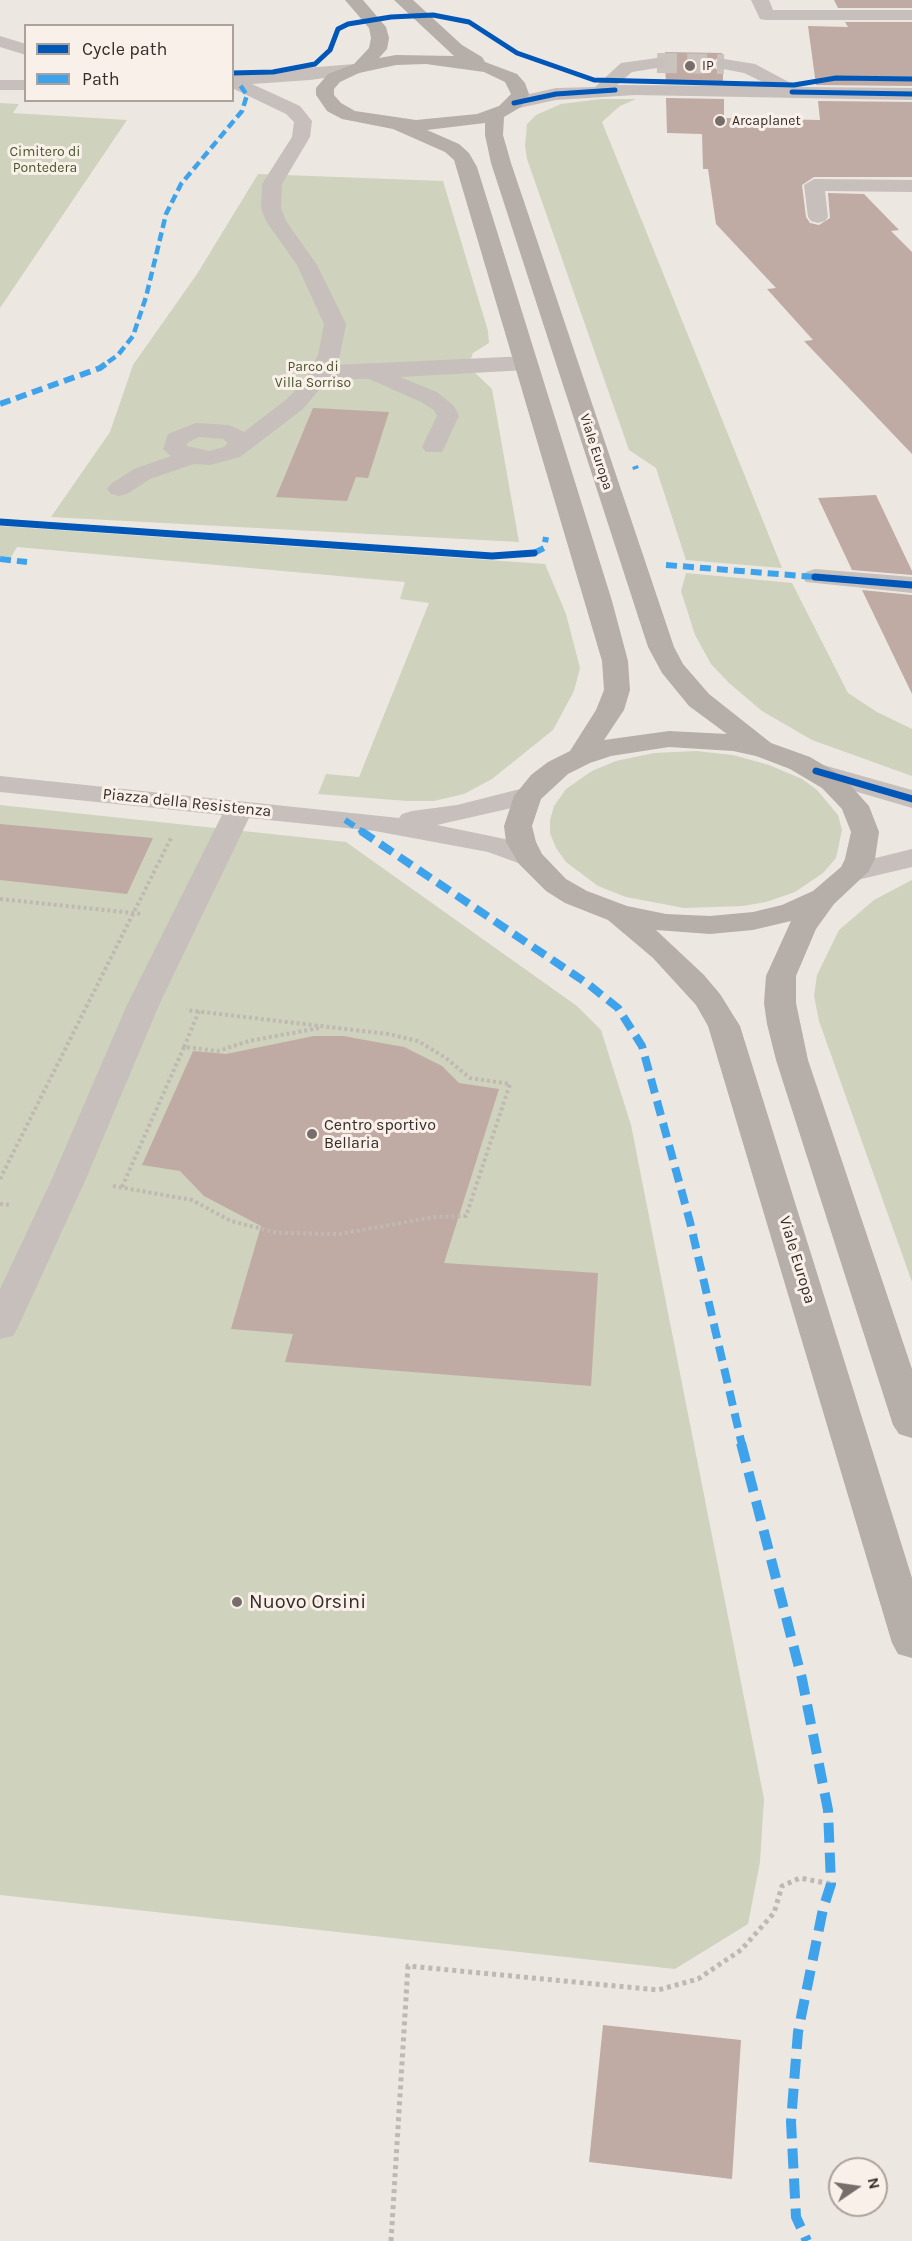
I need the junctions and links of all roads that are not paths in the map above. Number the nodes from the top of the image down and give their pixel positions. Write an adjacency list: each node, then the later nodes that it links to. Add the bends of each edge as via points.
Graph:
1 (354, 0): 12 (main road, via 377,27 380,39 378,49)
2 (403, 0): 13 (main road, Viale Europa, via 456,50)
3 (760, 0): 4 (street, via 766,15)
4 (818, 8): 5 (street)
5 (912, 15)
6 (0, 40): 7 (street)
7 (24, 49)
8 (24, 57): 9 (street)
9 (0, 58)
10 (657, 63): 17 (street, via 627,67)
11 (724, 64): 19 (street, via 749,68)
12 (357, 67): 13 (main road, via 426,59); 14 (street); 21 (main road, via 330,82 325,88)
13 (495, 70): 17 (street); 22 (main road, Viale Europa, via 511,78 519,89)
14 (235, 83): 21 (street, via 293,90); 27 (street, via 293,110 303,121 301,137 272,184 271,208 334,317 333,341)
15 (0, 85): 16 (street)
16 (24, 85)
17 (604, 87): 18 (street)
18 (635, 90): 19 (street); 22 (street, via 556,94)
19 (797, 92): 20 (street)
20 (912, 94)
21 (328, 101): 23 (main road, Viale Europa, via 349,115)
22 (505, 109): 23 (main road, Viale Europa, via 448,124); 33 (main road, Viale Europa, via 495,142 501,164 661,647 671,667 699,700)
23 (399, 125): 26 (main road, Viale Europa, via 438,140 462,157)
24 (912, 186): 25 (street, via 814,185)
25 (818, 217)
26 (528, 363): 28 (street); 34 (main road, Viale Europa, via 617,673 617,690 610,710)
27 (322, 372): 28 (street); 30 (street, via 306,393 213,458 191,457 142,474)
28 (368, 372): 29 (street, via 443,406 448,417)
29 (434, 447)
30 (119, 489)
31 (815, 577): 32 (street)
32 (912, 585)
33 (764, 750): 34 (main road, Viale Europa, via 723,741 669,739 607,748); 35 (main road, Viale Europa)
34 (580, 757): 37 (main road, Viale Europa, via 558,768)
35 (816, 771): 38 (street); 43 (main road, Viale Europa, via 845,794 862,819 864,846)
36 (0, 784): 39 (street, Piazza della Resistenza)
37 (528, 796): 40 (street, Piazza della Resistenza, via 458,814); 41 (main road, Viale Europa, via 518,826)
38 (912, 799)
39 (240, 808): 40 (street, Piazza della Resistenza); 46 (street, via 143,1005)
40 (375, 822): 41 (street, Piazza della Resistenza, via 495,845)
41 (529, 858): 45 (main road, Viale Europa, via 556,885)
42 (912, 858): 43 (street)
43 (853, 872): 44 (main road, Viale Europa)
44 (824, 897): 45 (main road, Viale Europa, via 792,912 732,924 677,924); 47 (main road, Viale Europa, via 801,929 781,976 781,1013 792,1060)
45 (619, 914): 48 (main road, Viale Europa, via 693,982 724,1026)
46 (0, 1327)
47 (912, 1425)
48 (912, 1643)

